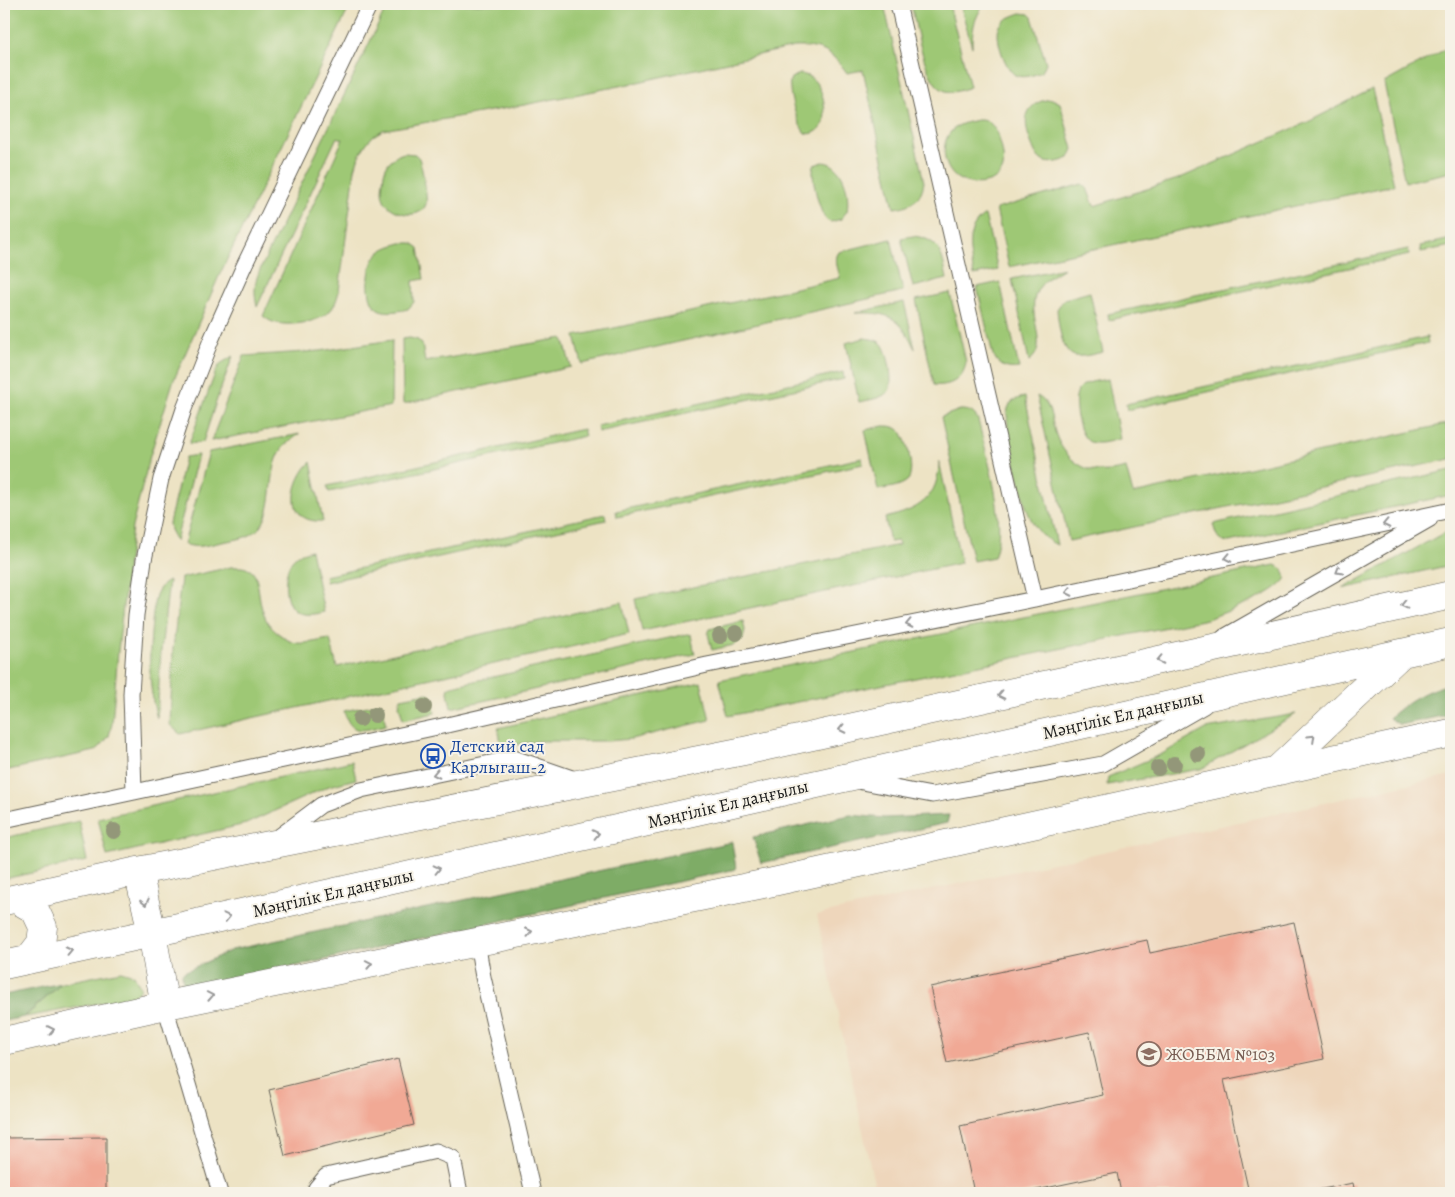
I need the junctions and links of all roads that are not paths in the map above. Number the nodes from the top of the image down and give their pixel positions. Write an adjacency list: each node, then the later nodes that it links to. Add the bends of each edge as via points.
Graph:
1 (370, 4): 14 (lane, via 211,340 161,479 136,615 131,694)
2 (898, 4): 5 (lane)
3 (1446, 511): 5 (lane, one-way to 5); 7 (lane, one-way to 7)
4 (1451, 595): 7 (main road, one-way to 7)
5 (1035, 599): 14 (lane, one-way to 14, via 708,665)
6 (1451, 642): 8 (main road, Мәңгілік Ел даңғылы)
7 (1200, 651): 13 (main road, one-way to 13)
8 (1401, 653): 9 (main road, Мәңгілік Ел даңғылы); 11 (main road, one-way to 8)
9 (1228, 692): 12 (main road, Мәңгілік Ел даңғылы); 12 (lane, via 1103,764 932,795)
10 (1451, 733): 11 (main road)
11 (1276, 771): 20 (main road, one-way to 11, via 774,882)
12 (843, 778): 19 (main road, Мәңгілік Ел даңғылы, one-way to 12)
13 (584, 783): 16 (main road); 16 (lane, one-way to 16, via 514,758 361,790 321,805)
14 (134, 792): 15 (lane)
15 (4, 820)
16 (265, 846): 17 (main road)
17 (138, 871): 18 (main road); 19 (main road, one-way to 19)
18 (10, 900): 21 (main road, via 35,910 42,926 41,943)
19 (152, 934): 21 (main road, Мәңгілік Ел даңғылы, one-way to 19); 22 (main road)
20 (477, 942): 22 (main road, one-way to 20); 27 (lane)
21 (16, 962)
22 (165, 1006): 23 (main road, one-way to 22); 24 (lane)
23 (4, 1041)
24 (220, 1193)
25 (318, 1193): 26 (lane, via 316,1188 326,1176 436,1152 452,1158)
26 (460, 1193)
27 (533, 1193)

